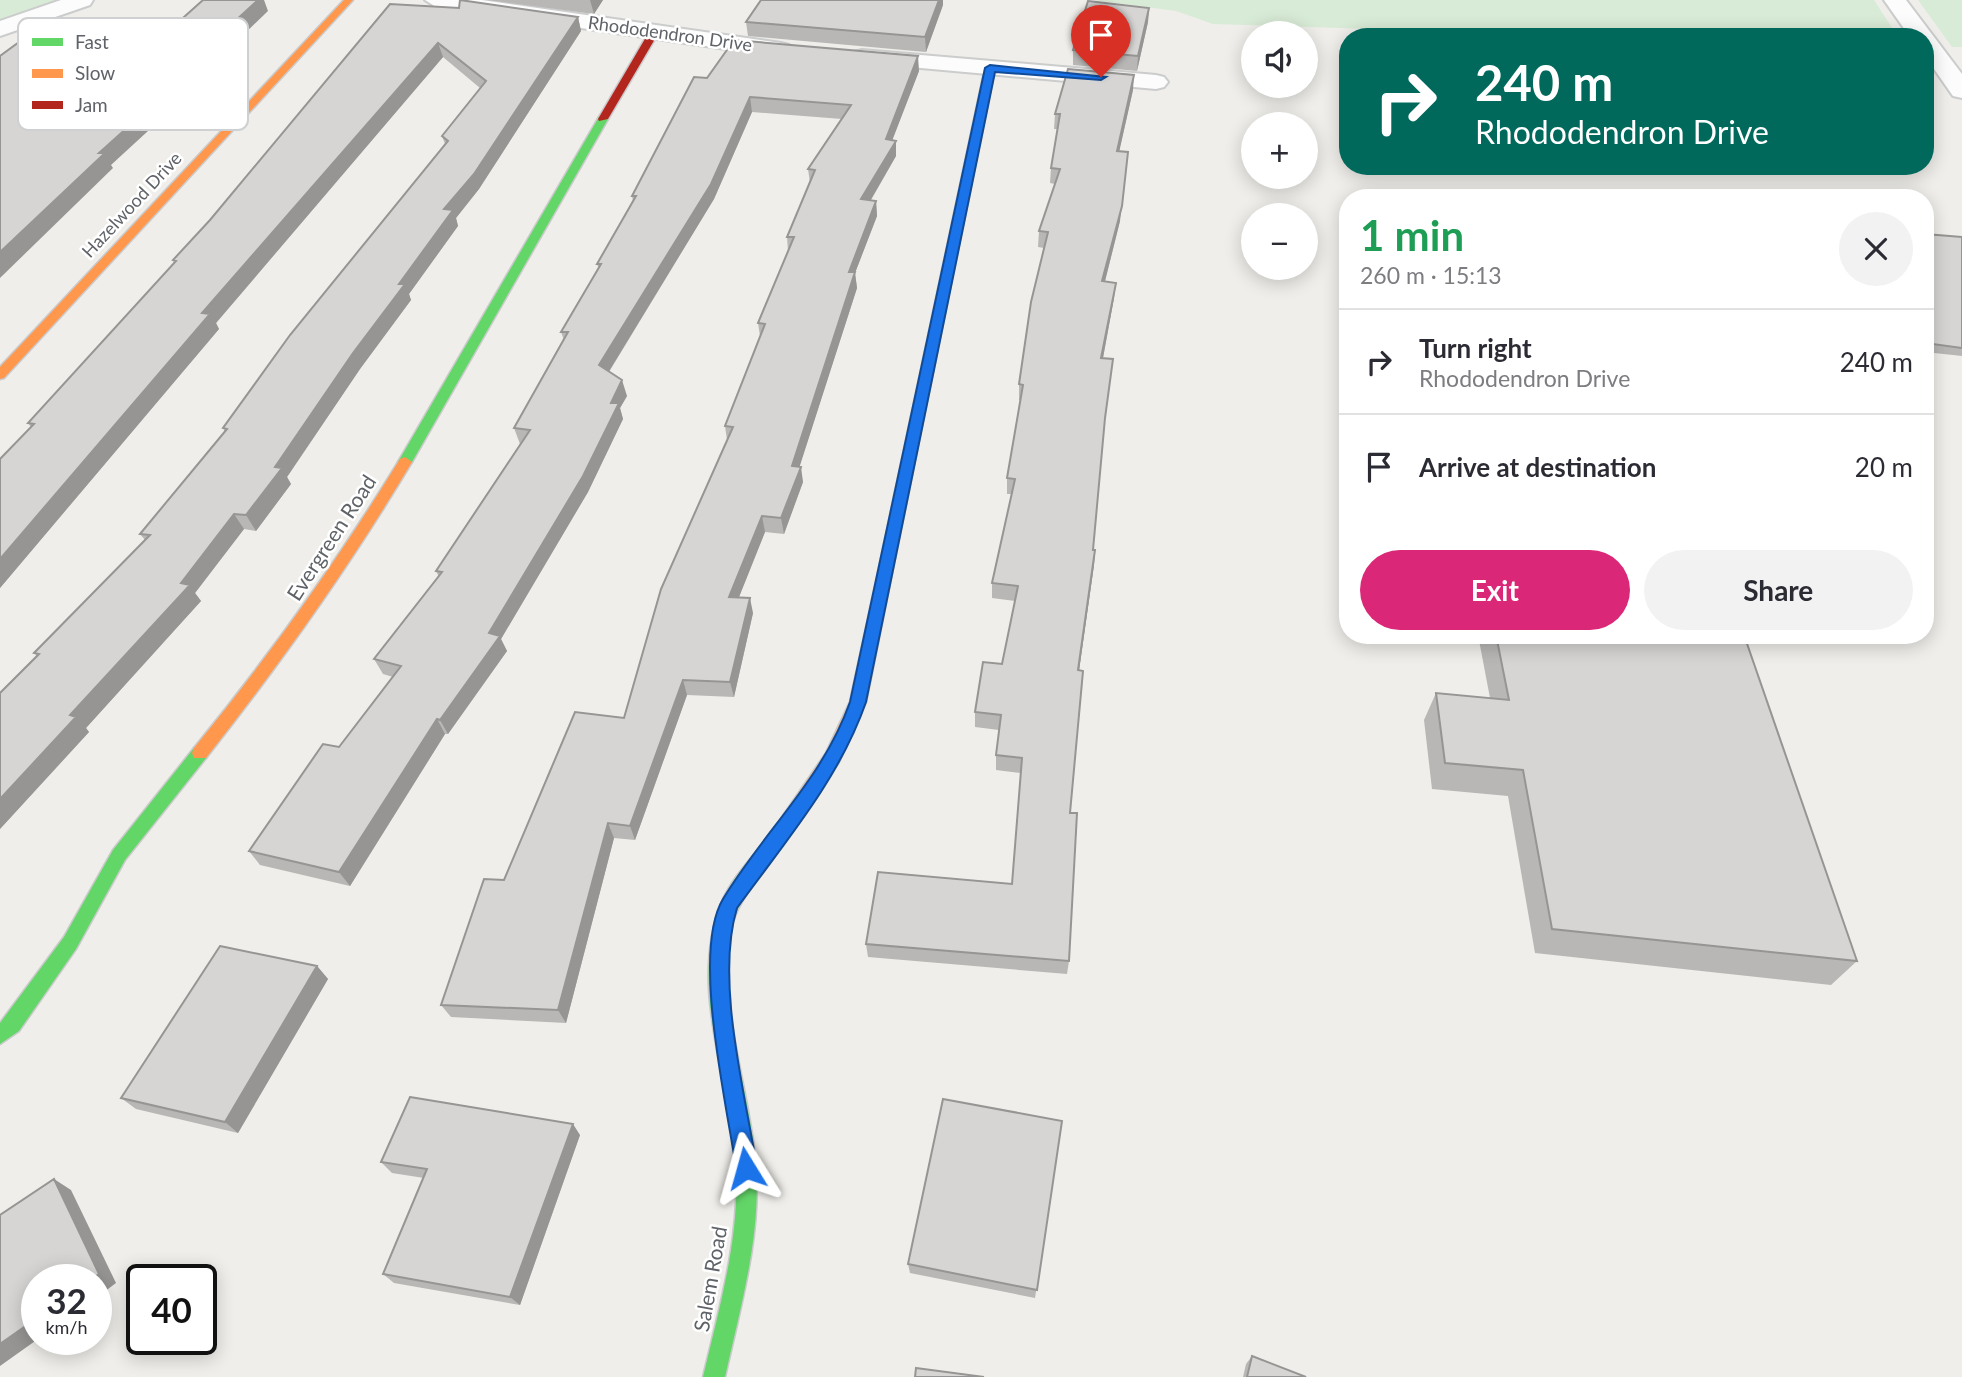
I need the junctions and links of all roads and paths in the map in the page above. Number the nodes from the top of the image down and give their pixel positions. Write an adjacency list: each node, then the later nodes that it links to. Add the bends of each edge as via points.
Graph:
1 (82, 0): 5 (street)
2 (349, 0): 16 (street, Hazelwood Drive)
3 (436, 0): 9 (street, Rhododendron Drive)
4 (1895, 0): 7 (street)
5 (31, 18)
6 (18, 23): 8 (street)
7 (1916, 28)
8 (0, 29)
9 (654, 32): 10 (street, Rhododendron Drive); 19 (street, Evergreen Road, via 361,538 265,673 119,855 70,943)
10 (798, 52)
11 (1934, 53): 15 (street)
12 (839, 55): 13 (street)
13 (990, 68): 14 (street); 20 (street, Salem Road, via 858,702 846,737 824,776 729,905 722,926 718,982 746,1168 743,1226)
14 (1156, 82)
15 (1962, 91)
16 (248, 109)
17 (228, 130): 18 (street, Hazelwood Drive)
18 (0, 375)
19 (0, 1035)
20 (714, 1377)

